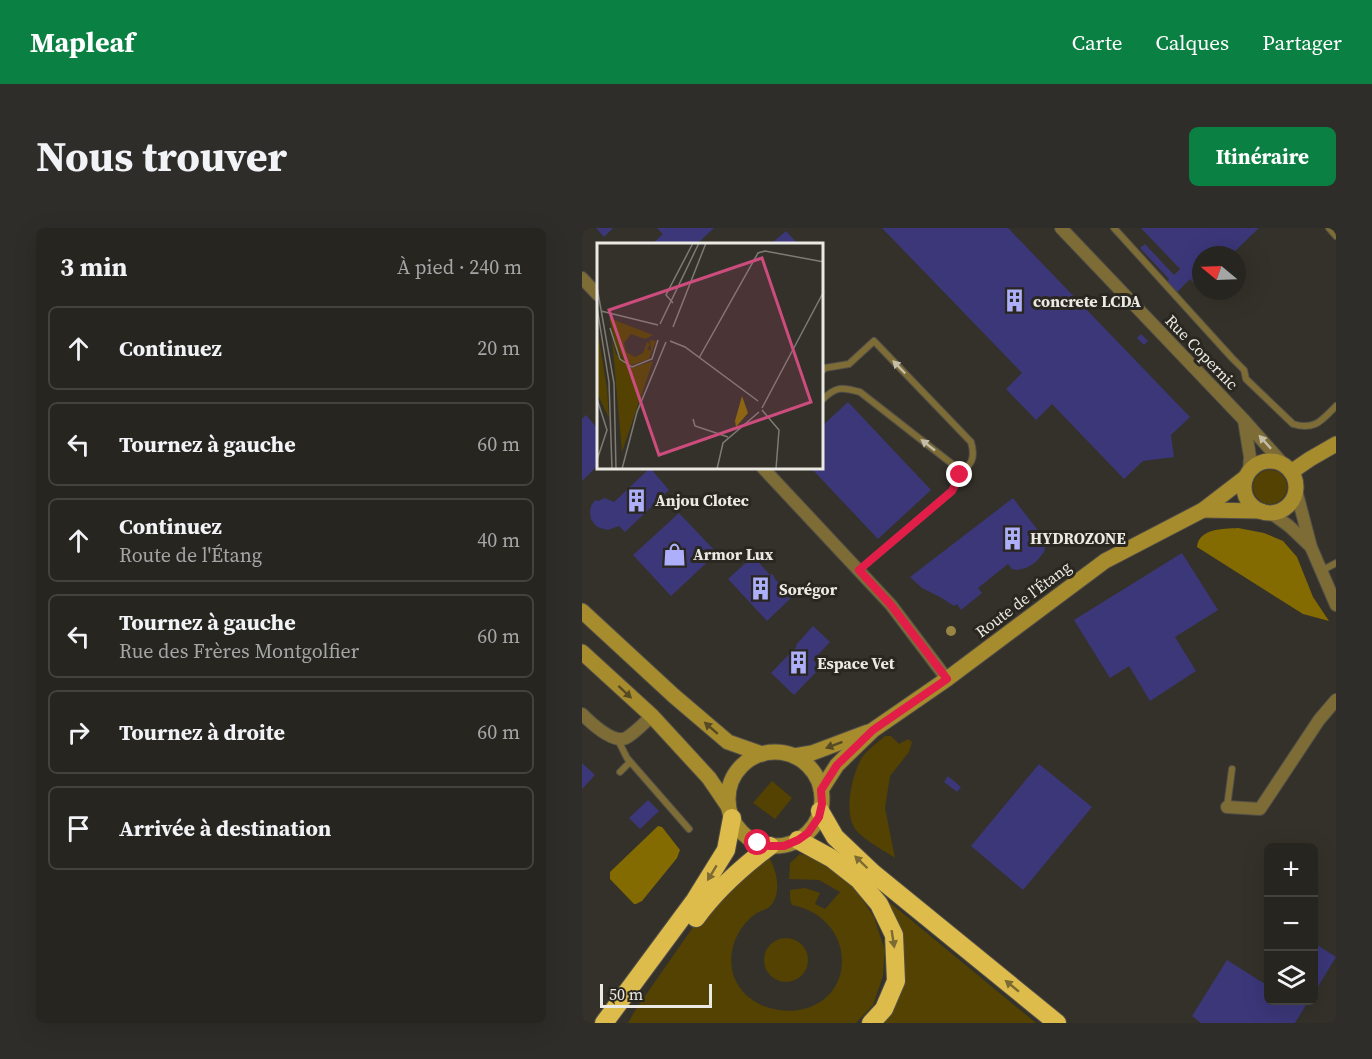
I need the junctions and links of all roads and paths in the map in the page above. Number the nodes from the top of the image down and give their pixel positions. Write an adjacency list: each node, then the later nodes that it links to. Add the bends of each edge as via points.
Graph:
1 (1061, 228): 10 (street, Rue Copernic)
2 (1114, 228): 9 (lane, via 1244,370 1246,379 1293,424 1302,427 1319,423)
3 (1329, 228): 4 (lane)
4 (1336, 236)
5 (582, 278): 6 (street)
6 (597, 295)
7 (824, 369): 14 (lane, one-way to 7, via 972,463 972,442 874,341 849,364)
8 (824, 398): 14 (lane, one-way to 8, via 956,467 860,392 844,388 831,391)
9 (1336, 406)
10 (1244, 420): 12 (street, Rue Copernic, one-way to 10); 15 (street, via 1250,457)
11 (1336, 444): 12 (street)
12 (1288, 469): 15 (street, via 1275,461 1264,462); 16 (street)
13 (765, 470): 21 (street)
14 (960, 475): 21 (lane, via 952,491)
15 (1248, 475): 17 (street, Route de l'Étang); 18 (street, via 1244,489 1247,498 1252,506)
16 (1296, 490): 18 (street, via 1288,506 1278,512); 19 (street)
17 (1203, 510): 18 (street, Route de l'Étang); 26 (street, Route de l'Étang, via 1105,561)
18 (1266, 512): 19 (street, via 1289,526)
19 (1311, 547): 22 (street)
20 (1336, 563): 22 (lane)
21 (859, 570): 26 (street)
22 (1321, 571): 23 (street)
23 (1336, 605)
24 (582, 611): 32 (street, one-way to 24, via 728,742)
25 (582, 652): 29 (street, one-way to 29)
26 (947, 679): 30 (street, Route de l'Étang)
27 (1336, 700): 38 (street, via 1260,809)
28 (582, 714): 31 (street, via 603,733)
29 (652, 716): 31 (street, via 625,739); 40 (street, via 709,777)
30 (873, 730): 33 (street, one-way to 33); 37 (street, via 837,765)
31 (617, 739): 34 (lane)
32 (762, 754): 33 (street); 40 (street, via 735,774 728,793)
33 (794, 756): 37 (street, via 810,767)
34 (630, 762): 36 (lane); 41 (lane)
35 (1232, 770): 38 (lane)
36 (620, 772)
37 (821, 790): 39 (street)
38 (1227, 807)
39 (820, 811): 42 (street, via 812,828); 46 (highway, one-way to 39, via 873,873 835,837)
40 (730, 813): 43 (street, via 747,837); 44 (highway, one-way to 44, via 726,850)
41 (689, 829)
42 (798, 840): 43 (street); 45 (highway, one-way to 45, via 831,858 859,880 879,904 894,935 896,981 884,1010)
43 (770, 846): 44 (highway, via 705,904)
44 (614, 1019)
45 (871, 1023)
46 (1057, 1023)

